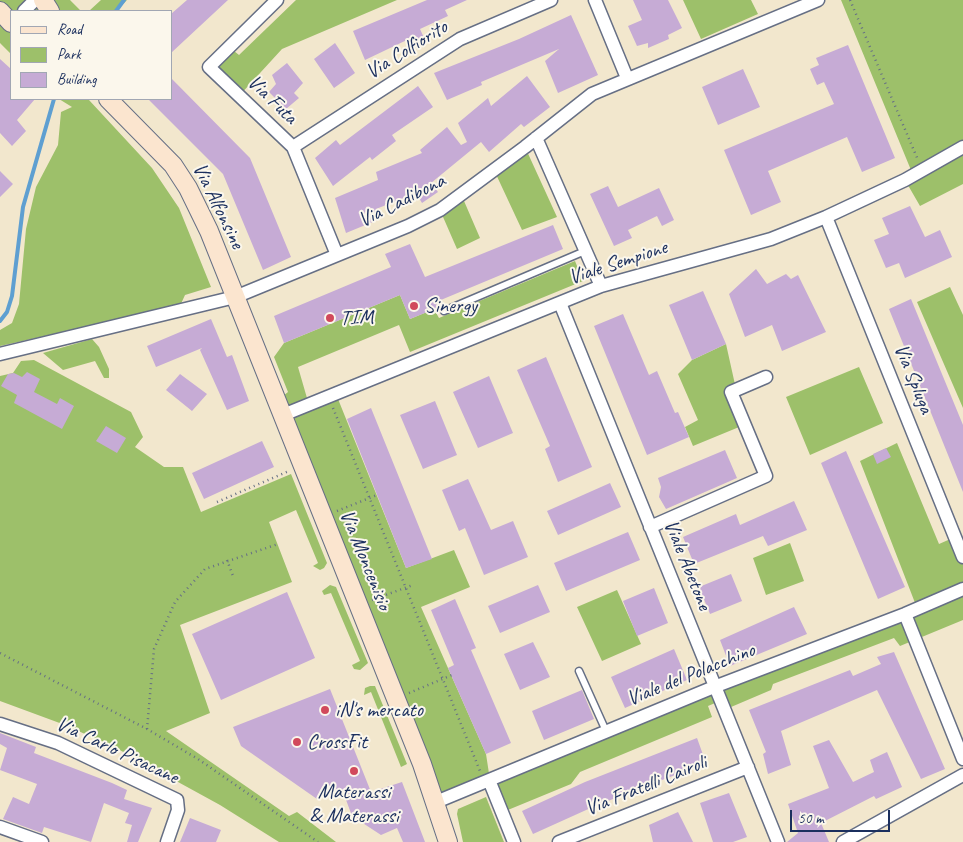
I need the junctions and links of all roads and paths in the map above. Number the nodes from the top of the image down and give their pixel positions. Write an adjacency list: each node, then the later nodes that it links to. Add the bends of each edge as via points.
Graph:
1 (35, 0): 7 (street)
2 (277, 0): 13 (street, Via Futa, via 209,67)
3 (551, 0): 13 (street, Via Colfiorito, via 460,39)
4 (595, 0): 10 (street)
5 (818, 0): 10 (street, Via Cadibona)
6 (850, 0): 15 (path)
7 (25, 10)
8 (0, 11): 9 (main road)
9 (10, 22)
10 (627, 78): 12 (street, Via Cadibona, via 583,99)
11 (109, 100): 20 (main road, Via Alfonsine, via 173,165 188,188)
12 (536, 138): 17 (street); 18 (street, Via Cadibona, via 440,210)
13 (293, 147): 18 (street, Via Futa)
14 (963, 148): 15 (street, Viale Sempione)
15 (923, 170): 16 (street, Viale Sempione)
16 (826, 217): 19 (street, Viale Sempione, via 771,239); 34 (street, Via Spluga)
17 (585, 251): 19 (street); 22 (lane)
18 (337, 255): 20 (street, Via Cadibona)
19 (601, 286): 21 (street, Viale Sempione)
20 (235, 297): 23 (street, Via Cadibona); 26 (main road, Via Moncenisio)
21 (560, 303): 25 (street, Viale Sempione); 32 (street, Viale Abetone)
22 (444, 311)
23 (0, 354)
24 (766, 377): 32 (street, via 730,392 766,476)
25 (329, 397): 26 (street, Viale Sempione); 29 (path)
26 (283, 415): 27 (main road, Via Moncenisio)
27 (303, 465): 30 (path); 31 (main road, Via Moncenisio)
28 (377, 495): 29 (path)
29 (370, 498): 31 (path); 38 (path)
30 (217, 502)
31 (324, 516): 40 (main road, Via Moncenisio)
32 (650, 527): 46 (street, Viale Abetone)
33 (278, 544): 35 (path)
34 (963, 557)
35 (227, 560): 36 (path); 49 (path, via 205,569 192,581 164,623 154,649)
36 (233, 576)
37 (413, 585): 38 (path)
38 (407, 587): 40 (path); 45 (path)
39 (963, 589): 41 (street, Viale del Polacchino)
40 (359, 604): 47 (main road, Via Moncenisio)
41 (905, 614): 46 (street, Viale del Polacchino); 51 (street)
42 (0, 653): 49 (path)
43 (580, 671): 50 (lane)
44 (452, 675): 45 (path)
45 (442, 680): 47 (path); 54 (path)
46 (714, 686): 50 (street, Viale del Polacchino); 52 (street, Viale Abetone)
47 (396, 698): 55 (main road, Via Moncenisio)
48 (0, 724): 58 (street, Via Carlo Pisacane, via 58,744 177,800 178,810)
49 (147, 728): 59 (path)
50 (606, 731): 54 (street, Viale del Polacchino)
51 (963, 759)
52 (748, 767): 62 (street, Via Fratelli Cairoli); 63 (street, Viale Abetone)
53 (963, 775): 64 (street)
54 (487, 781): 55 (street, Viale del Polacchino); 61 (street)
55 (436, 802): 60 (main road, Via Moncenisio)
56 (0, 827): 57 (street)
57 (42, 842)
58 (167, 842)
59 (318, 842)
60 (448, 842)
61 (514, 842)
62 (559, 842)
63 (778, 842)
64 (843, 842)

